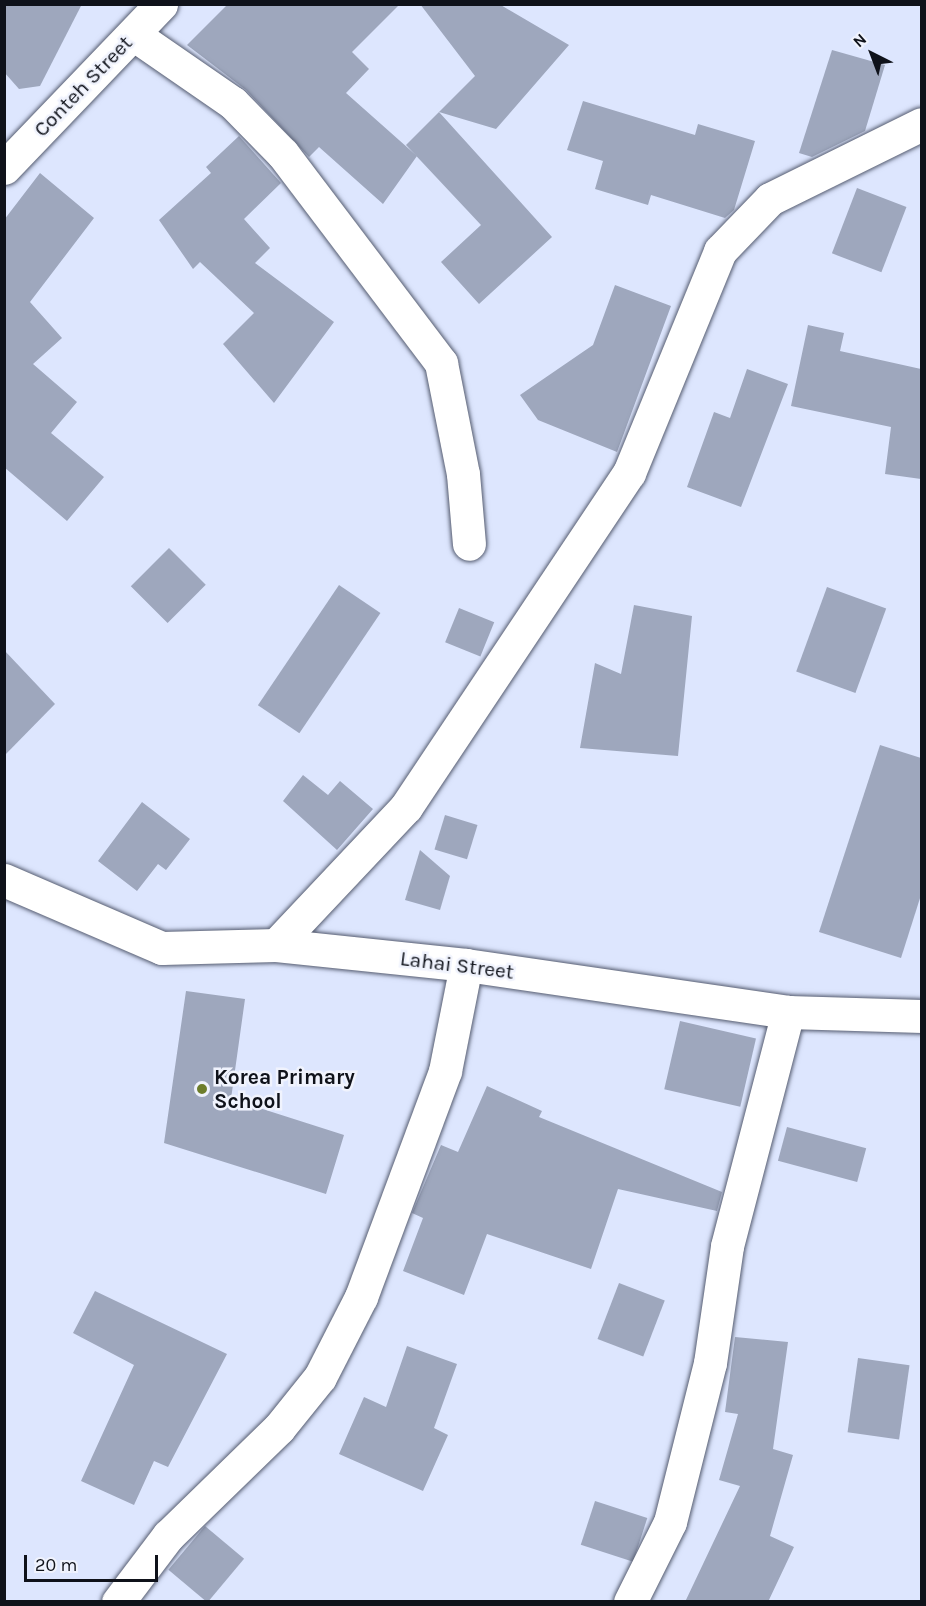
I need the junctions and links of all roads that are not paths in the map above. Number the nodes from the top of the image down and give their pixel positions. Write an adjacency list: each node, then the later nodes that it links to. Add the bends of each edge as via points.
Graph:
1 (161, 4): 2 (street, Conteh Street)
2 (133, 34): 4 (street, Conteh Street); 5 (street, via 233,103 284,154 441,363 463,474)
3 (921, 124): 7 (street, via 770,199 720,252 629,473 406,807)
4 (4, 168)
5 (469, 544)
6 (4, 880): 7 (street, Lahai Street, via 162,948)
7 (276, 945): 8 (street, Lahai Street)
8 (466, 965): 9 (street, Lahai Street); 11 (street, via 445,1071 361,1297 320,1377 279,1428 168,1536)
9 (788, 1012): 10 (street, Lahai Street); 12 (street, via 728,1246 710,1363 670,1522)
10 (921, 1016)
11 (118, 1602)
12 (630, 1602)

